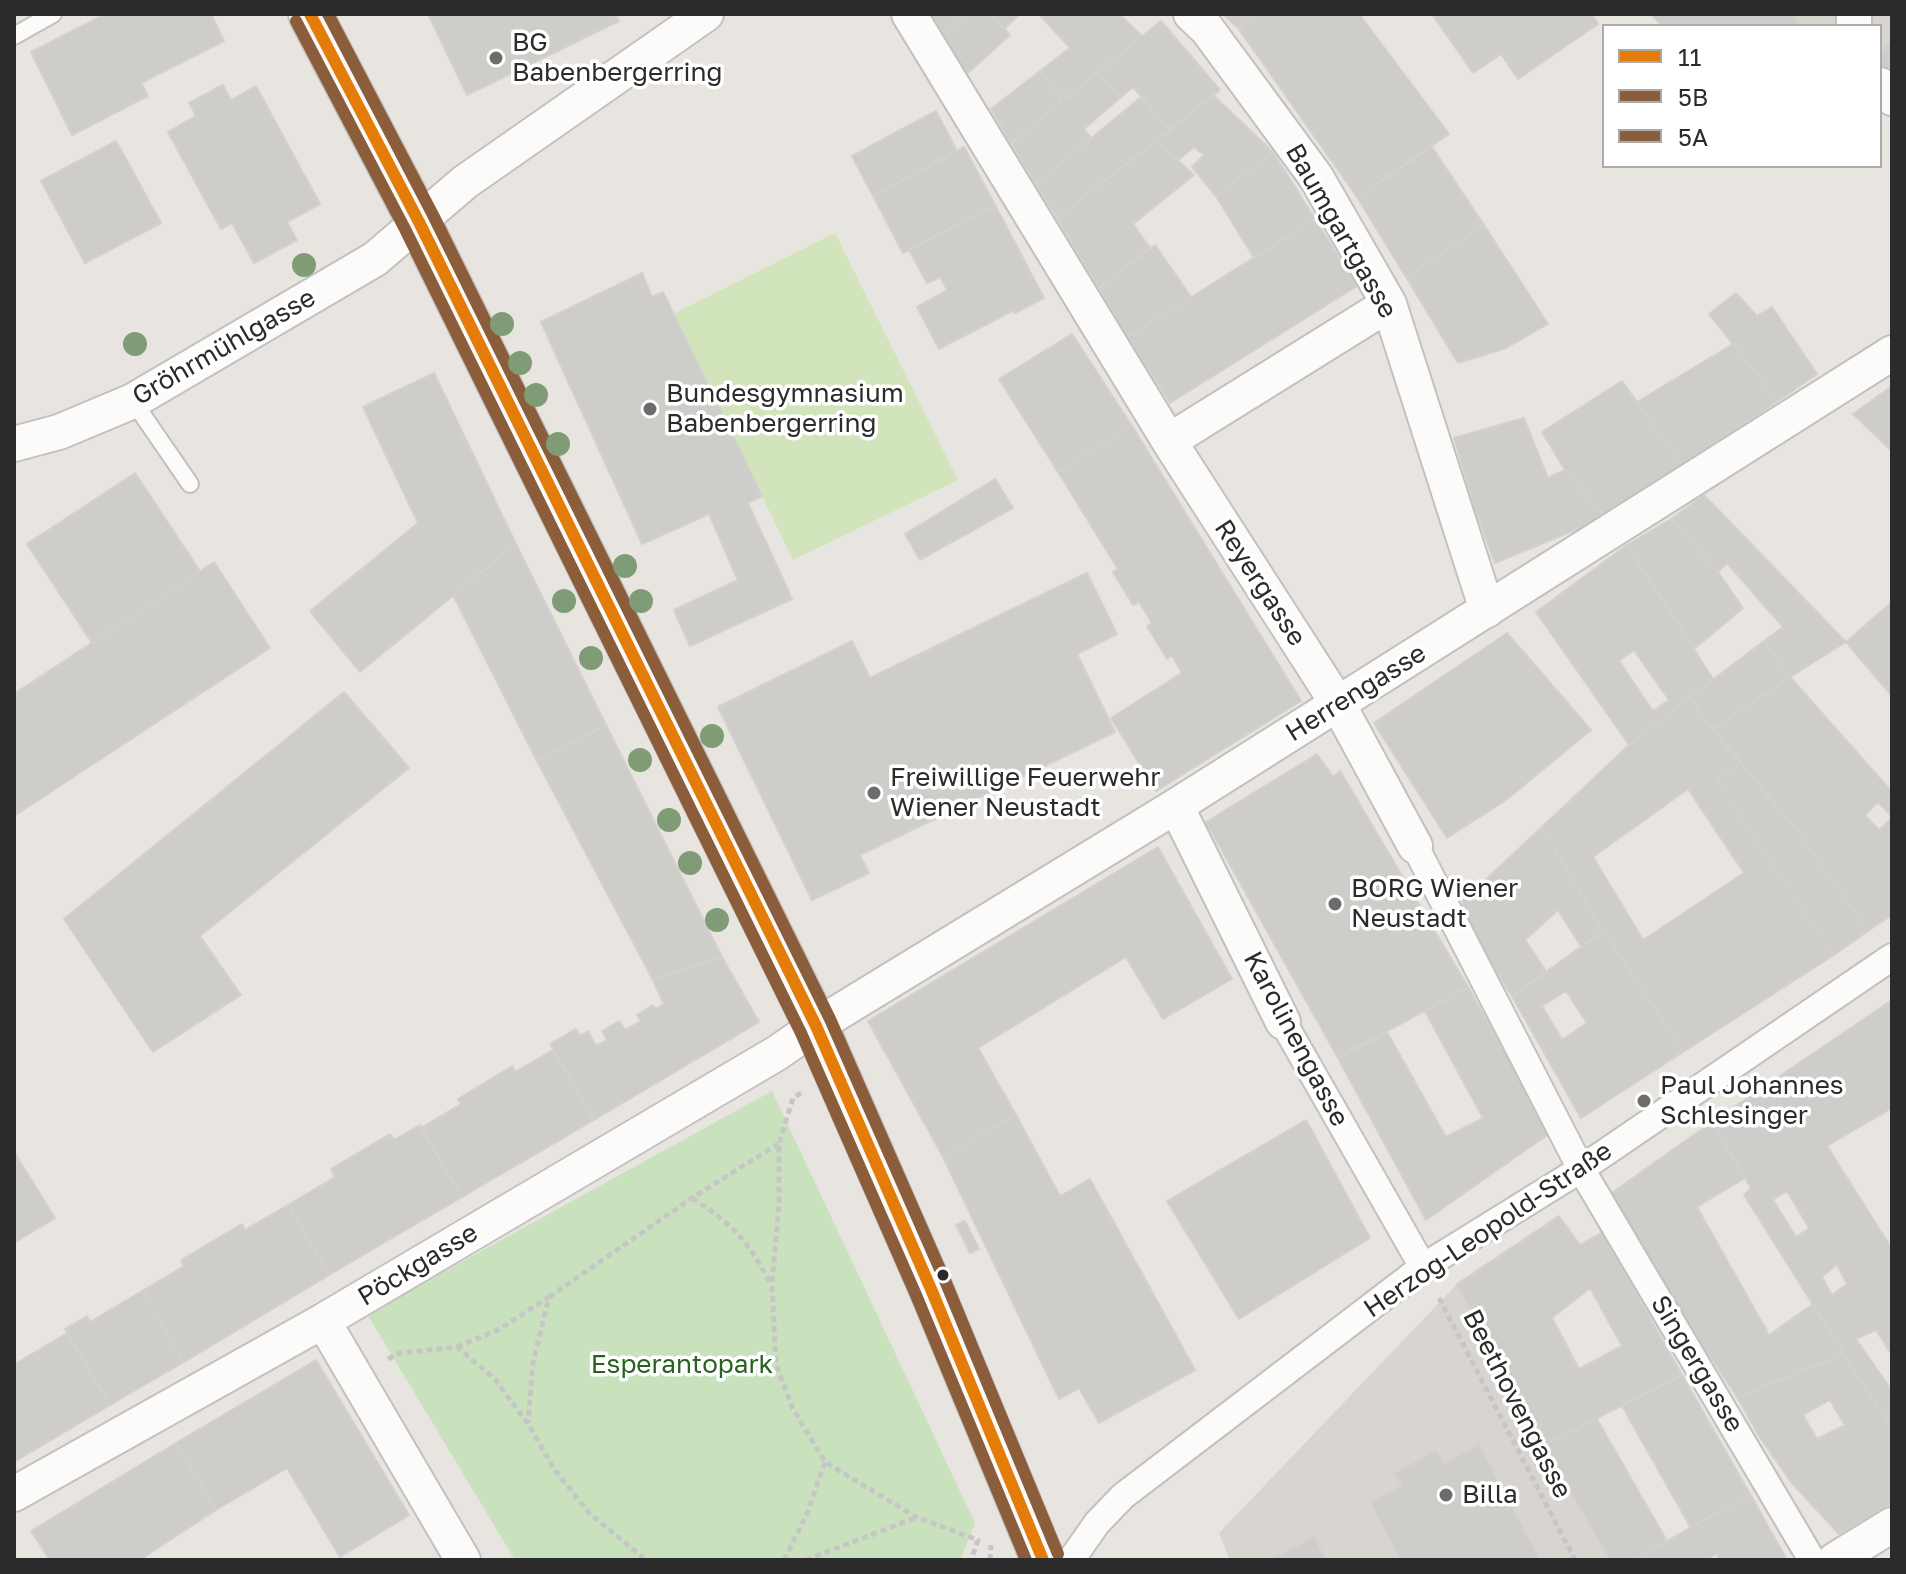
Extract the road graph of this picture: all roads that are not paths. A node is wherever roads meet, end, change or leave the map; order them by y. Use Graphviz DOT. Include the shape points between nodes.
graph roads {
  1 [pos="53,14"];
  2 [pos="310,14"];
  3 [pos="706,14"];
  4 [pos="909,14"];
  5 [pos="1191,14"];
  6 [pos="14,36"];
  7 [pos="419,222"];
  8 [pos="1389,304"];
  9 [pos="1892,353"];
  10 [pos="133,401"];
  11 [pos="1169,441"];
  12 [pos="14,444"];
  13 [pos="190,484"];
  14 [pos="1487,610"];
  15 [pos="1338,704"];
  16 [pos="1176,806"];
  17 [pos="1415,846"];
  18 [pos="1892,957"];
  19 [pos="1283,1022"];
  20 [pos="816,1026"];
  21 [pos="1581,1169"];
  22 [pos="1423,1267"];
  23 [pos="323,1321"];
  24 [pos="14,1494"];
  25 [pos="1892,1525"];
  26 [pos="463,1560"];
  27 [pos="1043,1560"];
  28 [pos="1071,1560"];
  29 [pos="1812,1560"];
  30 [pos="1835,1560"];
  1 -- 6 [label="lane"];
  2 -- 7 [label="street"];
  3 -- 7 [label="street, Gröhrmühlgasse" via="465,182"];
  4 -- 11 [label="street, Reyergasse"];
  5 -- 8 [label="street, Baumgartgasse" via="1316,177"];
  7 -- 10 [label="street, Gröhrmühlgasse" via="375,259"];
  7 -- 20 [label="street"];
  8 -- 11 [label="street"];
  8 -- 14 [label="street, Baumgartgasse"];
  9 -- 14 [label="street, Herrengasse"];
  10 -- 12 [label="street, Gröhrmühlgasse" via="59,432"];
  10 -- 13 [label="lane"];
  11 -- 15 [label="street, Reyergasse"];
  14 -- 15 [label="street, Herrengasse"];
  15 -- 16 [label="street, Herrengasse"];
  15 -- 17 [label="street, Reyergasse"];
  16 -- 19 [label="street, Karolinengasse"];
  16 -- 20 [label="street, Herrengasse"];
  17 -- 21 [label="street, Reyergasse"];
  18 -- 21 [label="street, Herzog-Leopold-Straße"];
  19 -- 22 [label="street, Karolinengasse"];
  20 -- 23 [label="street, Pöckgasse"];
  20 -- 27 [label="street"];
  21 -- 22 [label="street, Herzog-Leopold-Straße"];
  21 -- 29 [label="street, Singergasse"];
  22 -- 28 [label="street, Herzog-Leopold-Straße" via="1123,1496"];
  23 -- 24 [label="street, Pöckgasse"];
  23 -- 26 [label="street"];
  25 -- 30 [label="street"];
}
